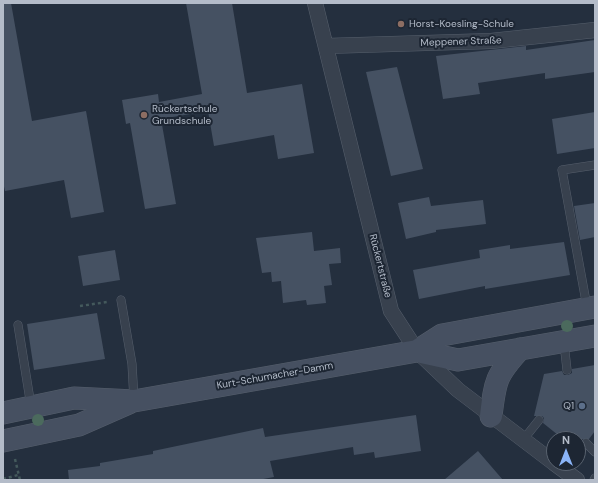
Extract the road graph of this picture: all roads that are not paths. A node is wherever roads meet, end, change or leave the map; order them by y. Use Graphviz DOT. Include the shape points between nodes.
graph roads {
  1 [pos="315,3"];
  2 [pos="595,30"];
  3 [pos="326,46"];
  4 [pos="595,165"];
  5 [pos="122,300"];
  6 [pos="591,308"];
  7 [pos="18,326"];
  8 [pos="595,336"];
  9 [pos="563,341"];
  10 [pos="520,349"];
  11 [pos="417,351"];
  12 [pos="567,370"];
  13 [pos="134,401"];
  14 [pos="32,406"];
  15 [pos="3,413"];
  16 [pos="491,416"];
  17 [pos="539,420"];
  18 [pos="523,440"];
  19 [pos="3,441"];
  20 [pos="586,443"];
  21 [pos="595,452"];
  22 [pos="546,457"];
  23 [pos="565,471"];
  24 [pos="577,480"];
  1 -- 3 [label="street, Rückertstraße"];
  2 -- 3 [label="street, Meppener Straße" via="491,41"];
  3 -- 11 [label="street, Rückertstraße" via="391,311"];
  4 -- 6 [label="lane" via="562,170"];
  5 -- 13 [label="lane" via="132,364"];
  6 -- 11 [label="main road, Kurt-Schumacher-Damm" via="442,335"];
  7 -- 14 [label="lane"];
  8 -- 9 [label="main road, Kurt-Schumacher-Damm"];
  9 -- 10 [label="main road, Kurt-Schumacher-Damm"];
  9 -- 12 [label="lane"];
  10 -- 11 [label="main road, Kurt-Schumacher-Damm" via="458,360"];
  10 -- 16 [label="main road" via="504,366 495,384"];
  11 -- 13 [label="main road, Kurt-Schumacher-Damm"];
  11 -- 16 [label="street, Rückertstraße" via="458,390"];
  13 -- 14 [label="main road, Kurt-Schumacher-Damm" via="74,398"];
  13 -- 19 [label="main road, Kurt-Schumacher-Damm" via="79,425"];
  14 -- 15 [label="main road, Kurt-Schumacher-Damm"];
  16 -- 18 [label="street, Rückertstraße"];
  17 -- 18 [label="lane"];
  18 -- 22 [label="street, Rückertstraße"];
  20 -- 21 [label="lane"];
  23 -- 24 [label="street, Rückertstraße"];
}
